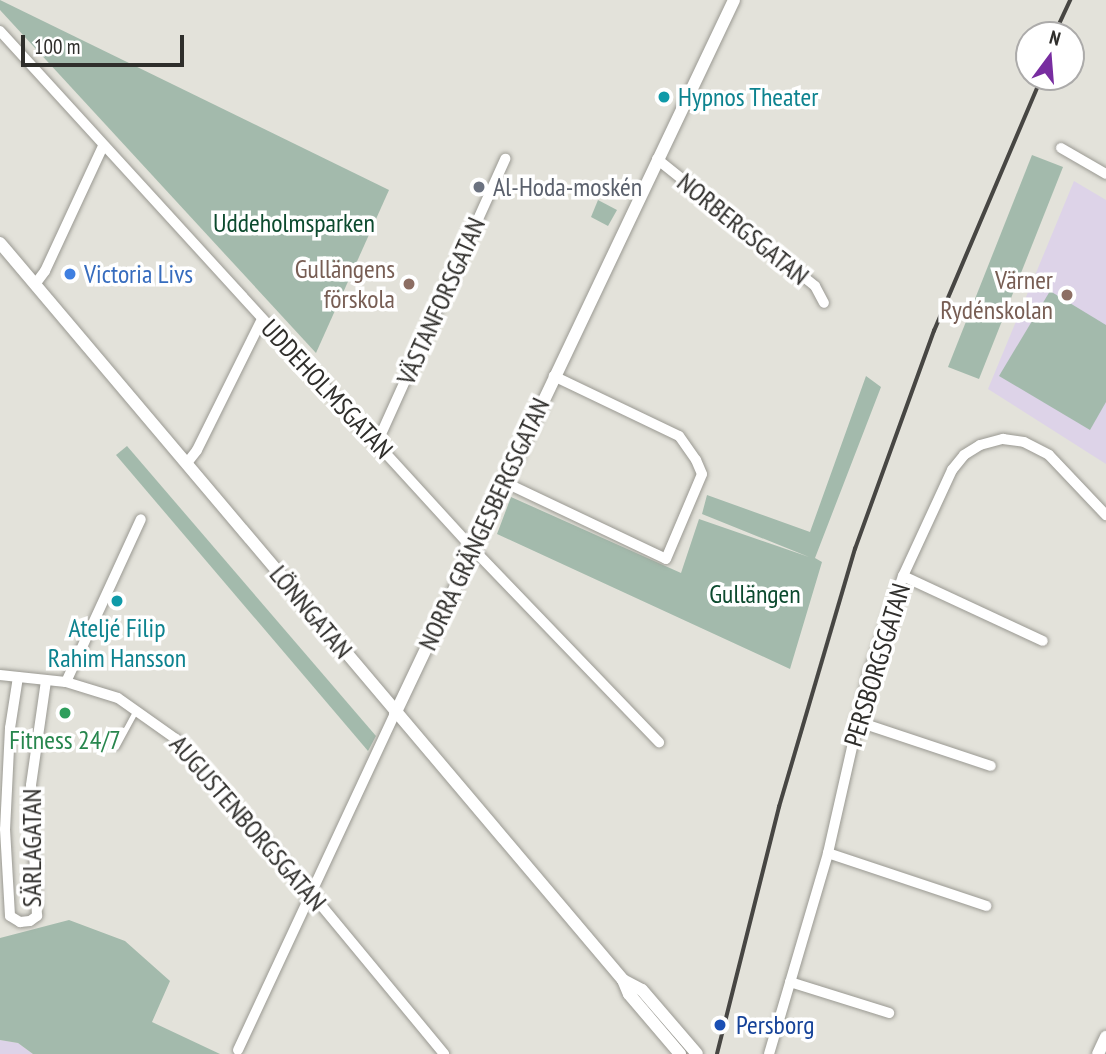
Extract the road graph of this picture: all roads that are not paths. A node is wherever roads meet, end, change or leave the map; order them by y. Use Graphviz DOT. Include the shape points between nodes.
graph roads {
  1 [pos="734,0"];
  2 [pos="0,31"];
  3 [pos="103,146"];
  4 [pos="1061,148"];
  5 [pos="505,159"];
  6 [pos="657,159"];
  7 [pos="1106,174"];
  8 [pos="0,243"];
  9 [pos="36,283"];
  10 [pos="824,303"];
  11 [pos="262,320"];
  12 [pos="554,376"];
  13 [pos="377,443"];
  14 [pos="187,463"];
  15 [pos="504,482"];
  16 [pos="1106,515"];
  17 [pos="141,519"];
  18 [pos="474,550"];
  19 [pos="903,576"];
  20 [pos="1043,641"];
  21 [pos="0,675"];
  22 [pos="18,677"];
  23 [pos="46,681"];
  24 [pos="66,682"];
  25 [pos="137,709"];
  26 [pos="395,714"];
  27 [pos="856,721"];
  28 [pos="659,742"];
  29 [pos="116,747"];
  30 [pos="991,766"];
  31 [pos="828,853"];
  32 [pos="311,893"];
  33 [pos="986,906"];
  34 [pos="623,980"];
  35 [pos="790,982"];
  36 [pos="889,1013"];
  37 [pos="1106,1037"];
  38 [pos="238,1050"];
  39 [pos="444,1054"];
  40 [pos="680,1054"];
  41 [pos="697,1054"];
  42 [pos="769,1054"];
  43 [pos="1098,1054"];
  1 -- 6 [label="street, NORRA GRÄNGESBERGSGATAN"];
  2 -- 3 [label="street, UDDEHOLMSGATAN"];
  3 -- 9 [label="street"];
  3 -- 11 [label="street, UDDEHOLMSGATAN"];
  4 -- 7 [label="street"];
  5 -- 13 [label="street, VÄSTANFORSGATAN"];
  6 -- 10 [label="street, NORBERGSGATAN" via="815,286"];
  6 -- 12 [label="street, NORRA GRÄNGESBERGSGATAN"];
  8 -- 9 [label="street, LÖNNGATAN"];
  9 -- 14 [label="street, LÖNNGATAN"];
  11 -- 13 [label="street, UDDEHOLMSGATAN"];
  11 -- 14 [label="street"];
  12 -- 15 [label="street, NORRA GRÄNGESBERGSGATAN"];
  12 -- 15 [label="street" via="679,436 696,460 702,474 666,559"];
  13 -- 18 [label="street, UDDEHOLMSGATAN"];
  14 -- 26 [label="street, LÖNNGATAN"];
  15 -- 18 [label="street, NORRA GRÄNGESBERGSGATAN"];
  16 -- 19 [label="street, PERSBORGSGATAN" via="1043,451 1024,442 991,441 973,448 951,470"];
  17 -- 24 [label="street"];
  18 -- 26 [label="street, NORRA GRÄNGESBERGSGATAN"];
  18 -- 28 [label="street, UDDEHOLMSGATAN"];
  19 -- 20 [label="street"];
  19 -- 27 [label="street, PERSBORGSGATAN"];
  21 -- 22 [label="street, AUGUSTENBORGSGATAN"];
  22 -- 23 [label="street, AUGUSTENBORGSGATAN"];
  22 -- 23 [label="street, SÄRLAGATAN" via="10,728 5,829 10,916 20,922 37,916 31,785"];
  23 -- 24 [label="street, AUGUSTENBORGSGATAN"];
  24 -- 25 [label="street, AUGUSTENBORGSGATAN" via="118,698"];
  25 -- 29 [label="lane"];
  25 -- 32 [label="street, AUGUSTENBORGSGATAN" via="176,739"];
  26 -- 32 [label="street, NORRA GRÄNGESBERGSGATAN"];
  26 -- 34 [label="street, LÖNNGATAN"];
  27 -- 30 [label="street"];
  27 -- 31 [label="street, PERSBORGSGATAN"];
  31 -- 33 [label="street"];
  31 -- 35 [label="street, PERSBORGSGATAN"];
  32 -- 38 [label="street, NORRA GRÄNGESBERGSGATAN"];
  32 -- 39 [label="street, AUGUSTENBORGSGATAN"];
  34 -- 40 [label="street, LÖNNGATAN" via="629,994"];
  34 -- 41 [label="street, LÖNNGATAN" via="642,990"];
  35 -- 36 [label="street"];
  35 -- 42 [label="street, PERSBORGSGATAN"];
  37 -- 43 [label="street"];
}
